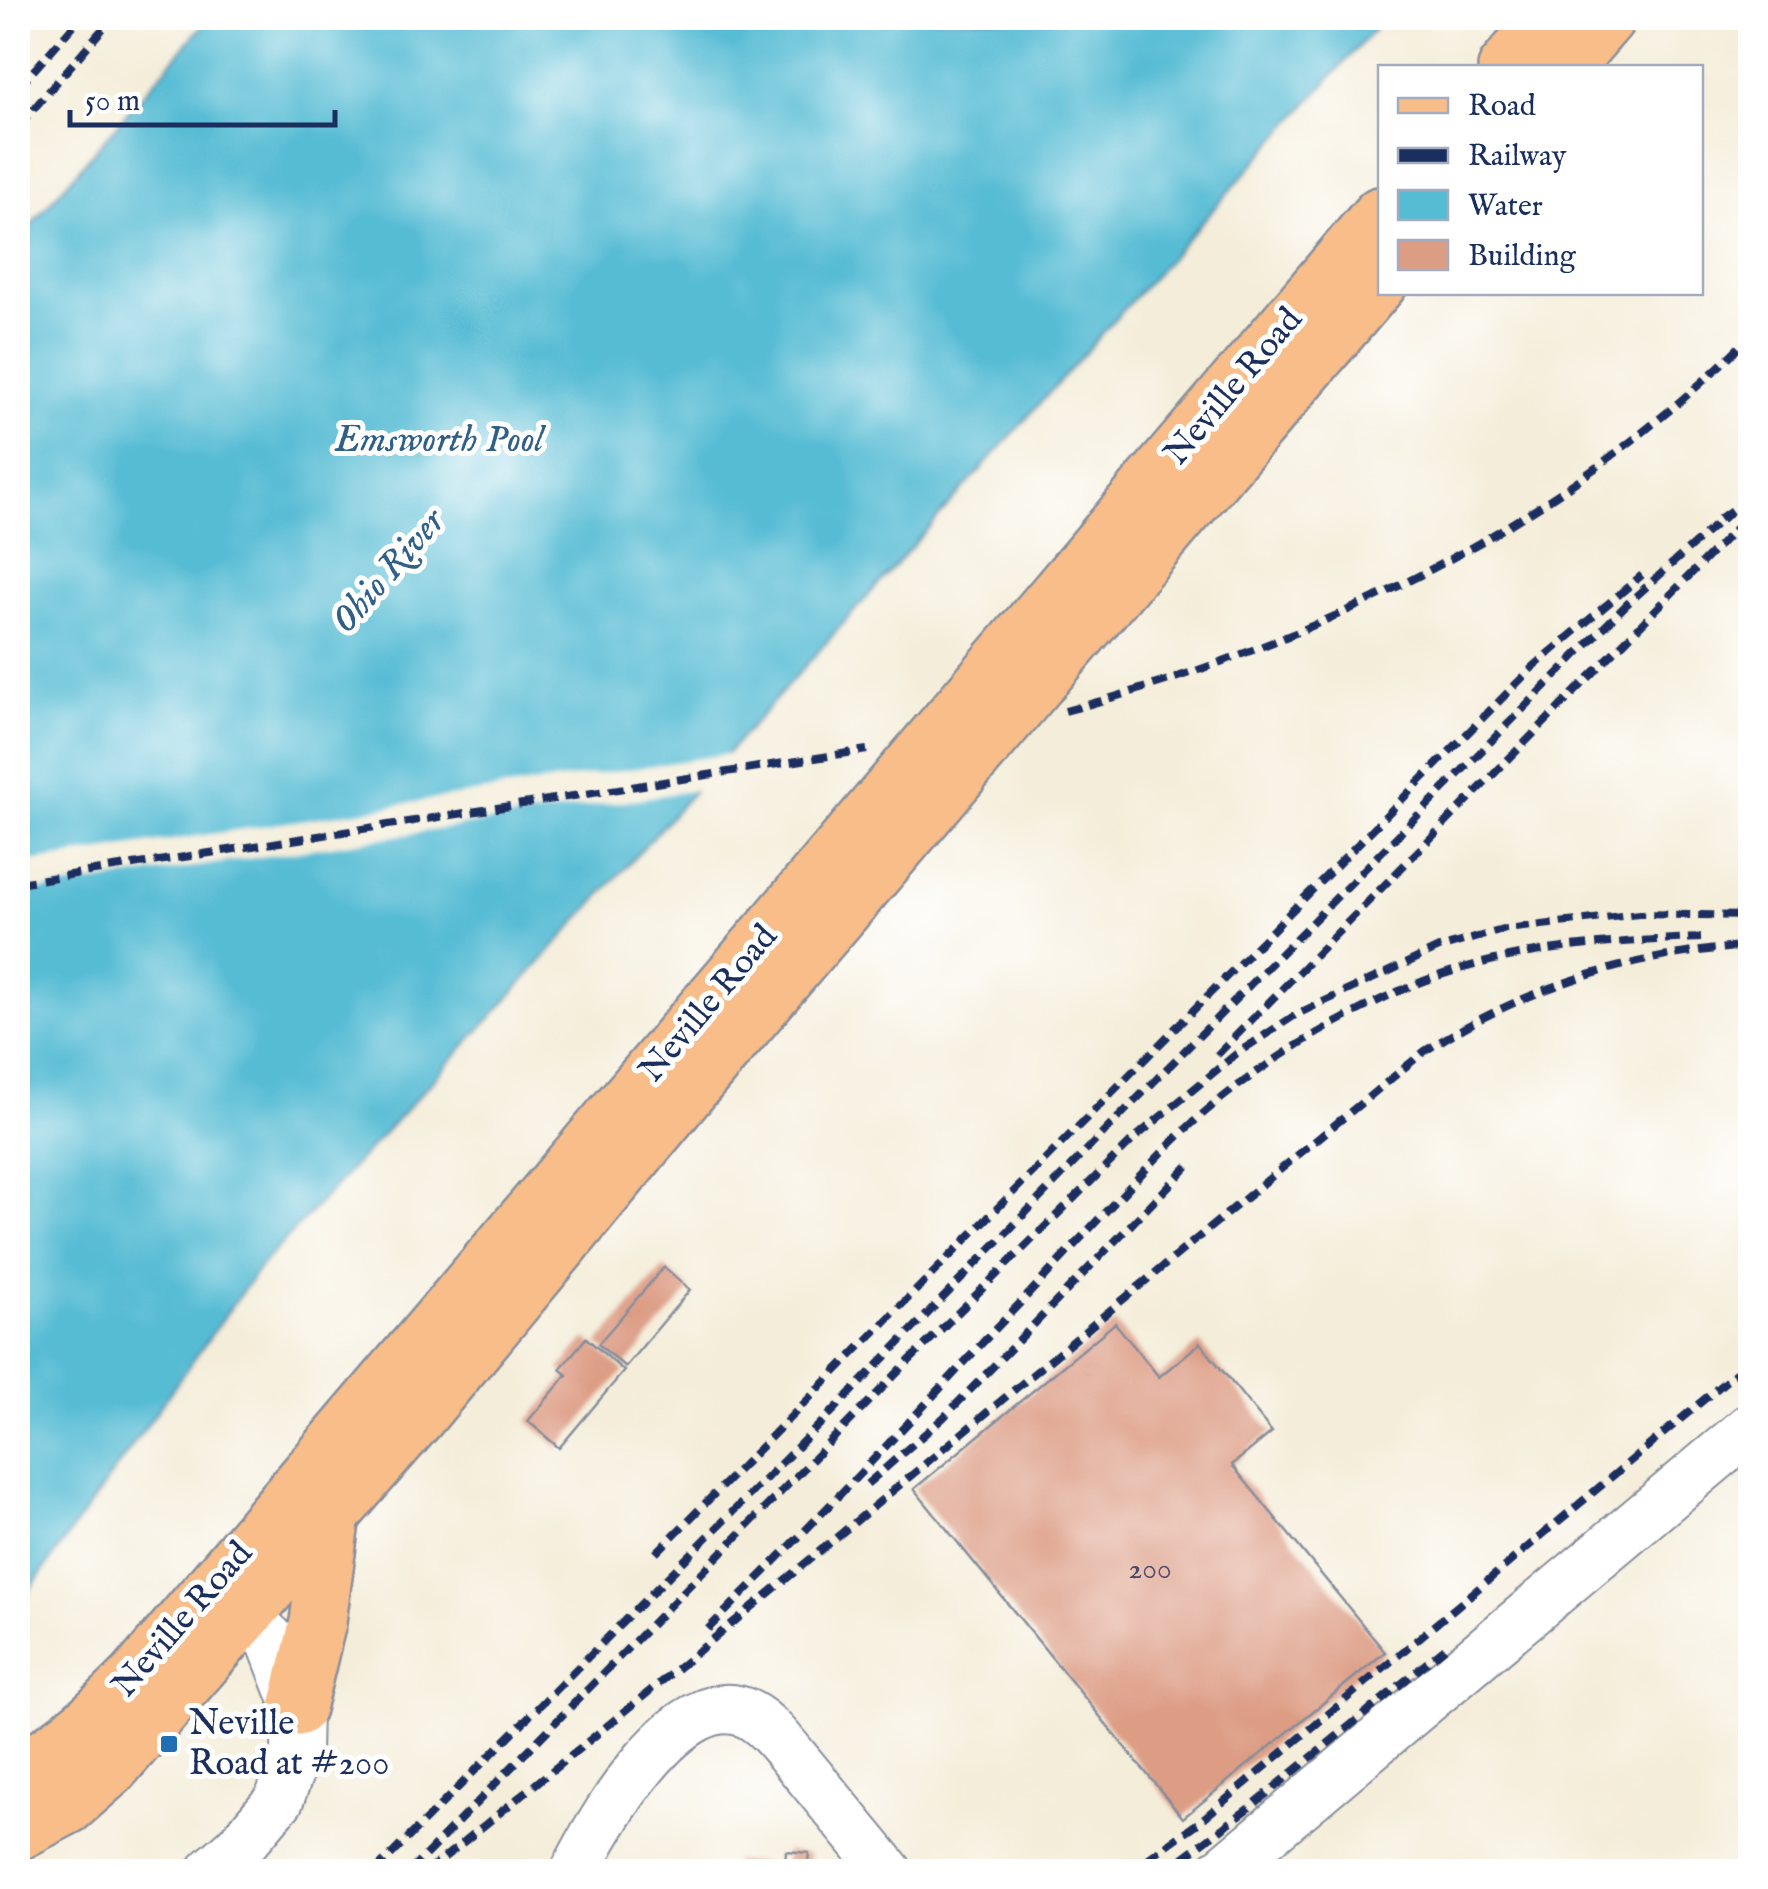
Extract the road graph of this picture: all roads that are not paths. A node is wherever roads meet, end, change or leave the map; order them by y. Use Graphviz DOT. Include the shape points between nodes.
graph roads {
  1 [pos="1548,18"];
  2 [pos="1607,18"];
  3 [pos="1509,65"];
  4 [pos="1567,65"];
  5 [pos="1378,217"];
  6 [pos="1378,284"];
  7 [pos="1750,1428"];
  8 [pos="332,1514"];
  9 [pos="214,1617"];
  10 [pos="290,1692"];
  11 [pos="18,1771"];
  12 [pos="18,1832"];
  13 [pos="210,1872"];
  14 [pos="575,1872"];
  15 [pos="888,1872"];
  16 [pos="1221,1872"];
  1 -- 3 [label="main road"];
  2 -- 4 [label="main road"];
  5 -- 9 [label="main road, Neville Road"];
  6 -- 8 [label="main road, Neville Road"];
  7 -- 16 [label="lane"];
  8 -- 9 [label="main road, Neville Road"];
  8 -- 10 [label="main road" via="318,1622"];
  9 -- 10 [label="lane" via="270,1640"];
  9 -- 11 [label="main road, Neville Road" via="93,1720"];
  9 -- 12 [label="main road, Neville Road" via="109,1770 68,1806"];
  10 -- 13 [label="lane" via="296,1753 279,1800"];
  14 -- 15 [label="lane" via="628,1783 688,1719 721,1708 749,1714 776,1738"];
}
